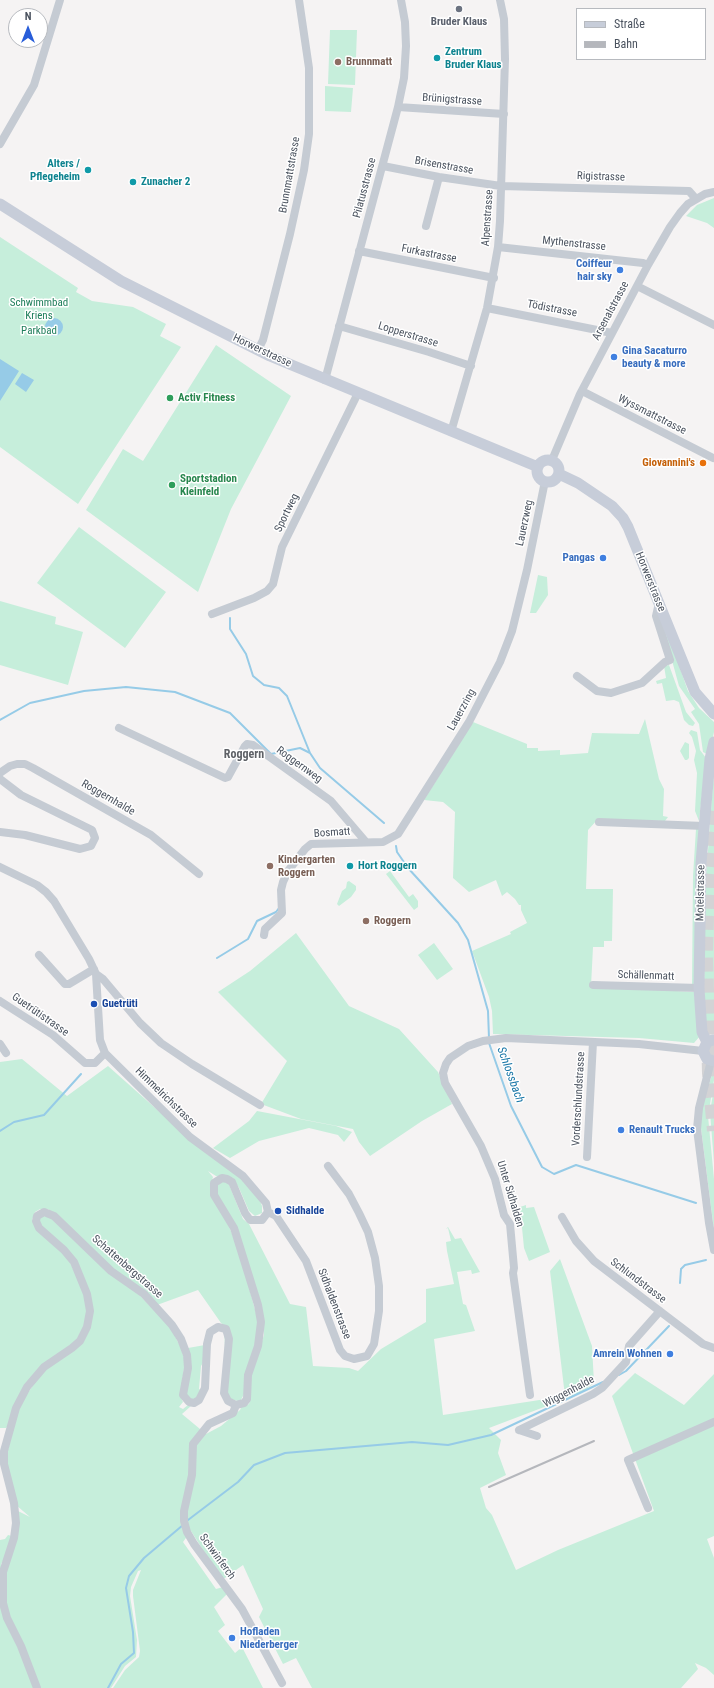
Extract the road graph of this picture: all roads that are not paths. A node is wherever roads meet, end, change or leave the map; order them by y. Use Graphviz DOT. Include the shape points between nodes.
graph roads {
  1 [pos="60,0"];
  2 [pos="300,0"];
  3 [pos="401,0"];
  4 [pos="500,0"];
  5 [pos="398,107"];
  6 [pos="504,114"];
  7 [pos="0,144"];
  8 [pos="383,166"];
  9 [pos="439,177"];
  10 [pos="501,186"];
  11 [pos="714,192"];
  12 [pos="696,199"];
  13 [pos="0,204"];
  14 [pos="426,226"];
  15 [pos="498,247"];
  16 [pos="359,252"];
  17 [pos="648,266"];
  18 [pos="494,278"];
  19 [pos="637,286"];
  20 [pos="487,308"];
  21 [pos="714,325"];
  22 [pos="339,326"];
  23 [pos="612,333"];
  24 [pos="258,350"];
  25 [pos="471,366"];
  26 [pos="326,380"];
  27 [pos="582,391"];
  28 [pos="358,393"];
  29 [pos="451,432"];
  30 [pos="713,458"];
  31 [pos="552,460"];
  32 [pos="538,467"];
  33 [pos="559,474"];
  34 [pos="545,481"];
  35 [pos="527,570"];
  36 [pos="659,603"];
  37 [pos="212,614"];
  38 [pos="577,676"];
  39 [pos="714,714"];
  40 [pos="120,728"];
  41 [pos="714,742"];
  42 [pos="0,773"];
  43 [pos="0,779"];
  44 [pos="598,822"];
  45 [pos="704,826"];
  46 [pos="0,832"];
  47 [pos="366,842"];
  48 [pos="0,867"];
  49 [pos="199,874"];
  50 [pos="264,935"];
  51 [pos="39,955"];
  52 [pos="95,972"];
  53 [pos="593,984"];
  54 [pos="699,988"];
  55 [pos="0,1001"];
  56 [pos="489,1040"];
  57 [pos="593,1042"];
  58 [pos="0,1044"];
  59 [pos="708,1044"];
  60 [pos="6,1053"];
  61 [pos="105,1053"];
  62 [pos="712,1061"];
  63 [pos="260,1105"];
  64 [pos="587,1157"];
  65 [pos="328,1166"];
  66 [pos="268,1212"];
  67 [pos="562,1217"];
  68 [pos="714,1250"];
  69 [pos="660,1311"];
  70 [pos="714,1348"];
  71 [pos="530,1395"];
  72 [pos="236,1405"];
  73 [pos="714,1422"];
  74 [pos="537,1436"];
  75 [pos="648,1508"];
  76 [pos="282,1683"];
  77 [pos="37,1688"];
  1 -- 7 [label="street" via="34,85"];
  2 -- 24 [label="street, Brunnmattstrasse" via="309,68 308,140 290,234 263,340"];
  3 -- 5 [label="street, Pilatusstrasse" via="406,46 404,78"];
  4 -- 6 [label="street, Alpenstrasse" via="505,36"];
  5 -- 6 [label="street, Brünigstrasse"];
  5 -- 8 [label="street, Pilatusstrasse"];
  6 -- 10 [label="street, Alpenstrasse"];
  8 -- 9 [label="street, Brisenstrasse"];
  8 -- 16 [label="street, Pilatusstrasse"];
  9 -- 10 [label="street, Brisenstrasse"];
  9 -- 14 [label="street"];
  10 -- 12 [label="street, Rigistrasse" via="689,191"];
  10 -- 15 [label="street, Alpenstrasse"];
  11 -- 12 [label="street, Arsenalstrasse"];
  12 -- 17 [label="street, Arsenalstrasse" via="680,213"];
  13 -- 24 [label="street, Horwerstrasse" via="121,282"];
  15 -- 17 [label="street, Mythenstrasse" via="643,263"];
  15 -- 18 [label="street, Alpenstrasse"];
  16 -- 18 [label="street, Furkastrasse"];
  16 -- 22 [label="street, Pilatusstrasse"];
  17 -- 19 [label="street, Arsenalstrasse"];
  18 -- 20 [label="street, Alpenstrasse"];
  19 -- 21 [label="street"];
  19 -- 23 [label="street, Arsenalstrasse"];
  20 -- 23 [label="street, Tödistrasse"];
  20 -- 25 [label="street, Alpenstrasse"];
  22 -- 25 [label="street, Lopperstrasse"];
  22 -- 26 [label="street, Pilatusstrasse"];
  23 -- 27 [label="street, Arsenalstrasse"];
  24 -- 26 [label="street, Horwerstrasse"];
  25 -- 29 [label="street, Alpenstrasse"];
  26 -- 28 [label="street, Horwerstrasse"];
  27 -- 30 [label="street, Wyssmattstrasse"];
  27 -- 31 [label="street, Arsenalstrasse"];
  28 -- 29 [label="street, Horwerstrasse"];
  28 -- 37 [label="street, Sportweg" via="282,547 273,584 267,591 254,598"];
  29 -- 32 [label="street, Horwerstrasse"];
  31 -- 32 [label="street" via="545,460"];
  31 -- 33 [label="street" via="558,466"];
  32 -- 34 [label="street" via="538,475"];
  33 -- 34 [label="street" via="552,481"];
  33 -- 36 [label="street, Horwerstrasse" via="578,482 612,506 623,518"];
  34 -- 35 [label="street, Lauerzweg"];
  35 -- 47 [label="street, Lauerzring" via="503,654 469,722 398,834 383,842"];
  36 -- 38 [label="street" via="656,616 670,660 642,683 611,693 597,691"];
  36 -- 39 [label="street, Horwerstrasse" via="695,692"];
  40 -- 47 [label="street, Roggernweg" via="225,778 245,746 253,745 331,801"];
  41 -- 45 [label="street, Motelstrasse"];
  42 -- 49 [label="street, Roggernhalde" via="17,764 33,768 151,835"];
  43 -- 46 [label="street" via="21,796 92,830 95,838 91,846 80,849 25,835"];
  44 -- 45 [label="street"];
  45 -- 54 [label="street, Motelstrasse"];
  47 -- 50 [label="street, Bosmatt" via="311,844 305,849 283,882 282,913 265,929"];
  48 -- 52 [label="street, Himmelrichstrasse" via="40,886 46,892 54,901"];
  51 -- 52 [label="street" via="65,984"];
  52 -- 61 [label="street, Himmelrichstrasse" via="100,1040"];
  52 -- 63 [label="street, Himmelrichstrasse" via="160,1043"];
  53 -- 54 [label="street, Schällenmatt"];
  54 -- 59 [label="street, Motelstrasse" via="702,1032"];
  55 -- 61 [label="street, Guetrütistrasse" via="53,1035 85,1063 93,1063"];
  56 -- 57 [label="street, Vorderschlundstrasse" via="522,1038"];
  56 -- 71 [label="street, Unter Sidhalden" via="464,1048 450,1058 444,1068 444,1078 489,1162 504,1215 510,1224 513,1273"];
  57 -- 59 [label="street, Vorderschlundstrasse"];
  57 -- 64 [label="street, Vorderschlundstrasse"];
  58 -- 60 [label="street"];
  59 -- 62 [label="street" via="707,1059"];
  61 -- 66 [label="street, Himmelrichstrasse" via="190,1137 243,1176 266,1203"];
  62 -- 68 [label="street" via="699,1108 697,1129"];
  65 -- 66 [label="street, Sidhaldenstrasse" via="360,1214 375,1258 379,1310 374,1344 367,1356 354,1359 345,1356 340,1350 306,1261 276,1216"];
  66 -- 72 [label="street" via="260,1220 250,1220 243,1210 232,1182 222,1178 214,1183 214,1195 234,1228 260,1315 260,1336 249,1371 248,1396 244,1403"];
  67 -- 69 [label="street, Schlundstrasse" via="576,1242 594,1261"];
  69 -- 70 [label="street, Schlundstrasse" via="703,1344"];
  69 -- 74 [label="street, Wiggenhalde" via="629,1346 626,1362 593,1394 519,1430"];
  72 -- 76 [label="street, Schwinferch" via="233,1413 209,1424 193,1444 192,1475 184,1521 194,1544 242,1609"];
  72 -- 77 [label="street, Schattenbergstrasse" via="228,1401 224,1393 229,1339 226,1329 218,1327 210,1332 205,1388 199,1400 189,1402 183,1396 188,1368 187,1355 172,1325 144,1294 111,1272 54,1216 44,1212 38,1215 36,1221 39,1228 74,1262 87,1294 90,1311 87,1327 80,1341 44,1367 27,1387 16,1408 4,1451 4,1464 14,1502 16,1523 3,1572 3,1603"];
  73 -- 75 [label="street" via="628,1460"];
}
